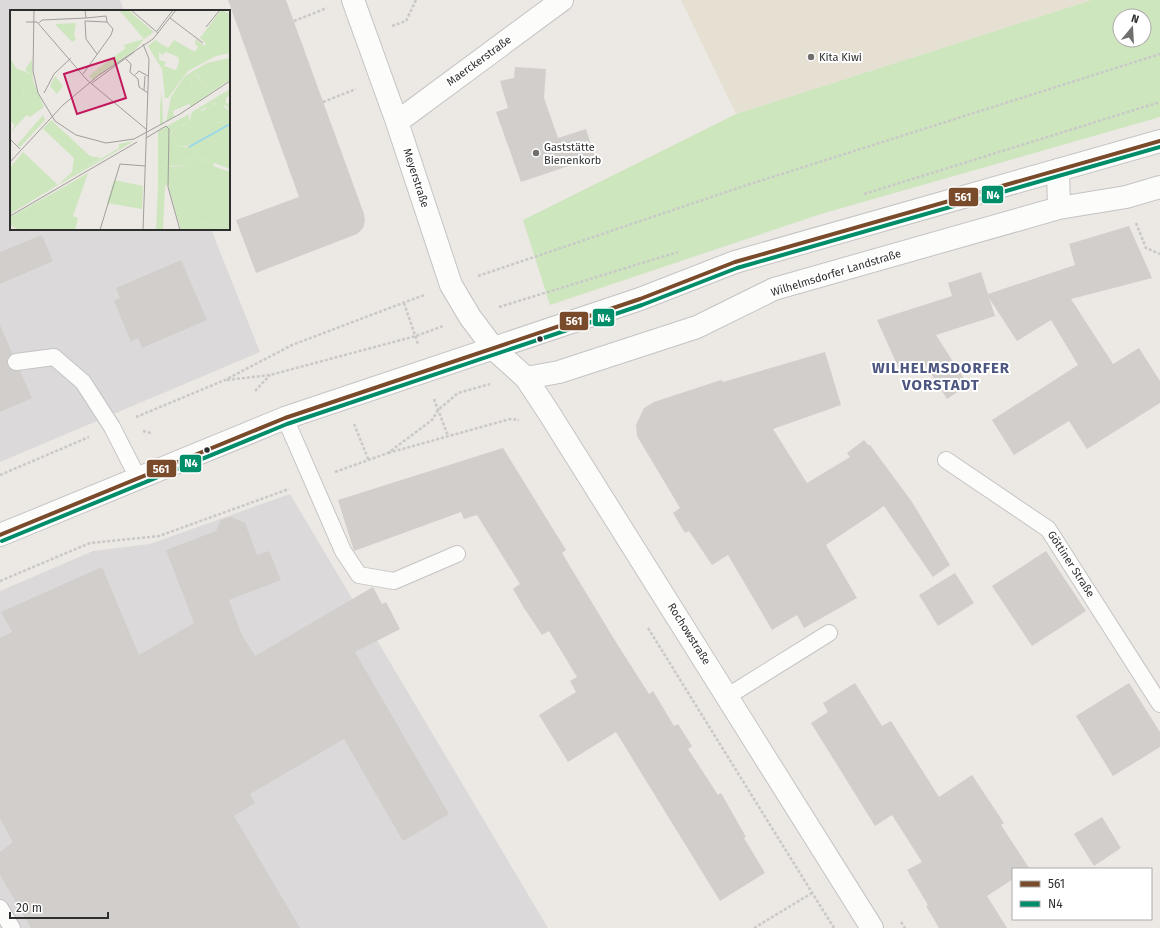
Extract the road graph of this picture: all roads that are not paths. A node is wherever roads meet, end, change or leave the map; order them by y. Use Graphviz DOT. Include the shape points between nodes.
graph roads {
  1 [pos="562,0"];
  2 [pos="343,3"];
  3 [pos="397,122"];
  4 [pos="1160,141"];
  5 [pos="1058,170"];
  6 [pos="1160,187"];
  7 [pos="1059,208"];
  8 [pos="494,348"];
  9 [pos="16,362"];
  10 [pos="526,378"];
  11 [pos="285,418"];
  12 [pos="946,460"];
  13 [pos="138,478"];
  14 [pos="0,534"];
  15 [pos="457,554"];
  16 [pos="829,634"];
  17 [pos="728,696"];
  18 [pos="1160,704"];
  19 [pos="0,908"];
  20 [pos="12,928"];
  21 [pos="872,928"];
  1 -- 3 [label="street, Maerckerstraße"];
  2 -- 3 [label="street, Meyerstraße" via="366,35"];
  3 -- 8 [label="street, Meyerstraße" via="451,285 470,317"];
  4 -- 5 [label="street"];
  5 -- 7 [label="street"];
  5 -- 8 [label="street" via="735,262 640,299"];
  6 -- 7 [label="street, Wilhelmsdorfer Landstraße" via="1126,197"];
  7 -- 10 [label="street, Wilhelmsdorfer Landstraße" via="774,290 696,327 559,372"];
  8 -- 10 [label="street, Rochowstraße"];
  8 -- 11 [label="street"];
  9 -- 13 [label="lane" via="54,357 83,382 112,427"];
  10 -- 17 [label="street, Rochowstraße"];
  11 -- 13 [label="street"];
  11 -- 15 [label="lane" via="343,551 359,575 394,581"];
  12 -- 18 [label="lane, Göttiner Straße" via="1048,529"];
  13 -- 14 [label="street"];
  16 -- 17 [label="lane"];
  17 -- 21 [label="street, Rochowstraße"];
  19 -- 20 [label="lane"];
}
